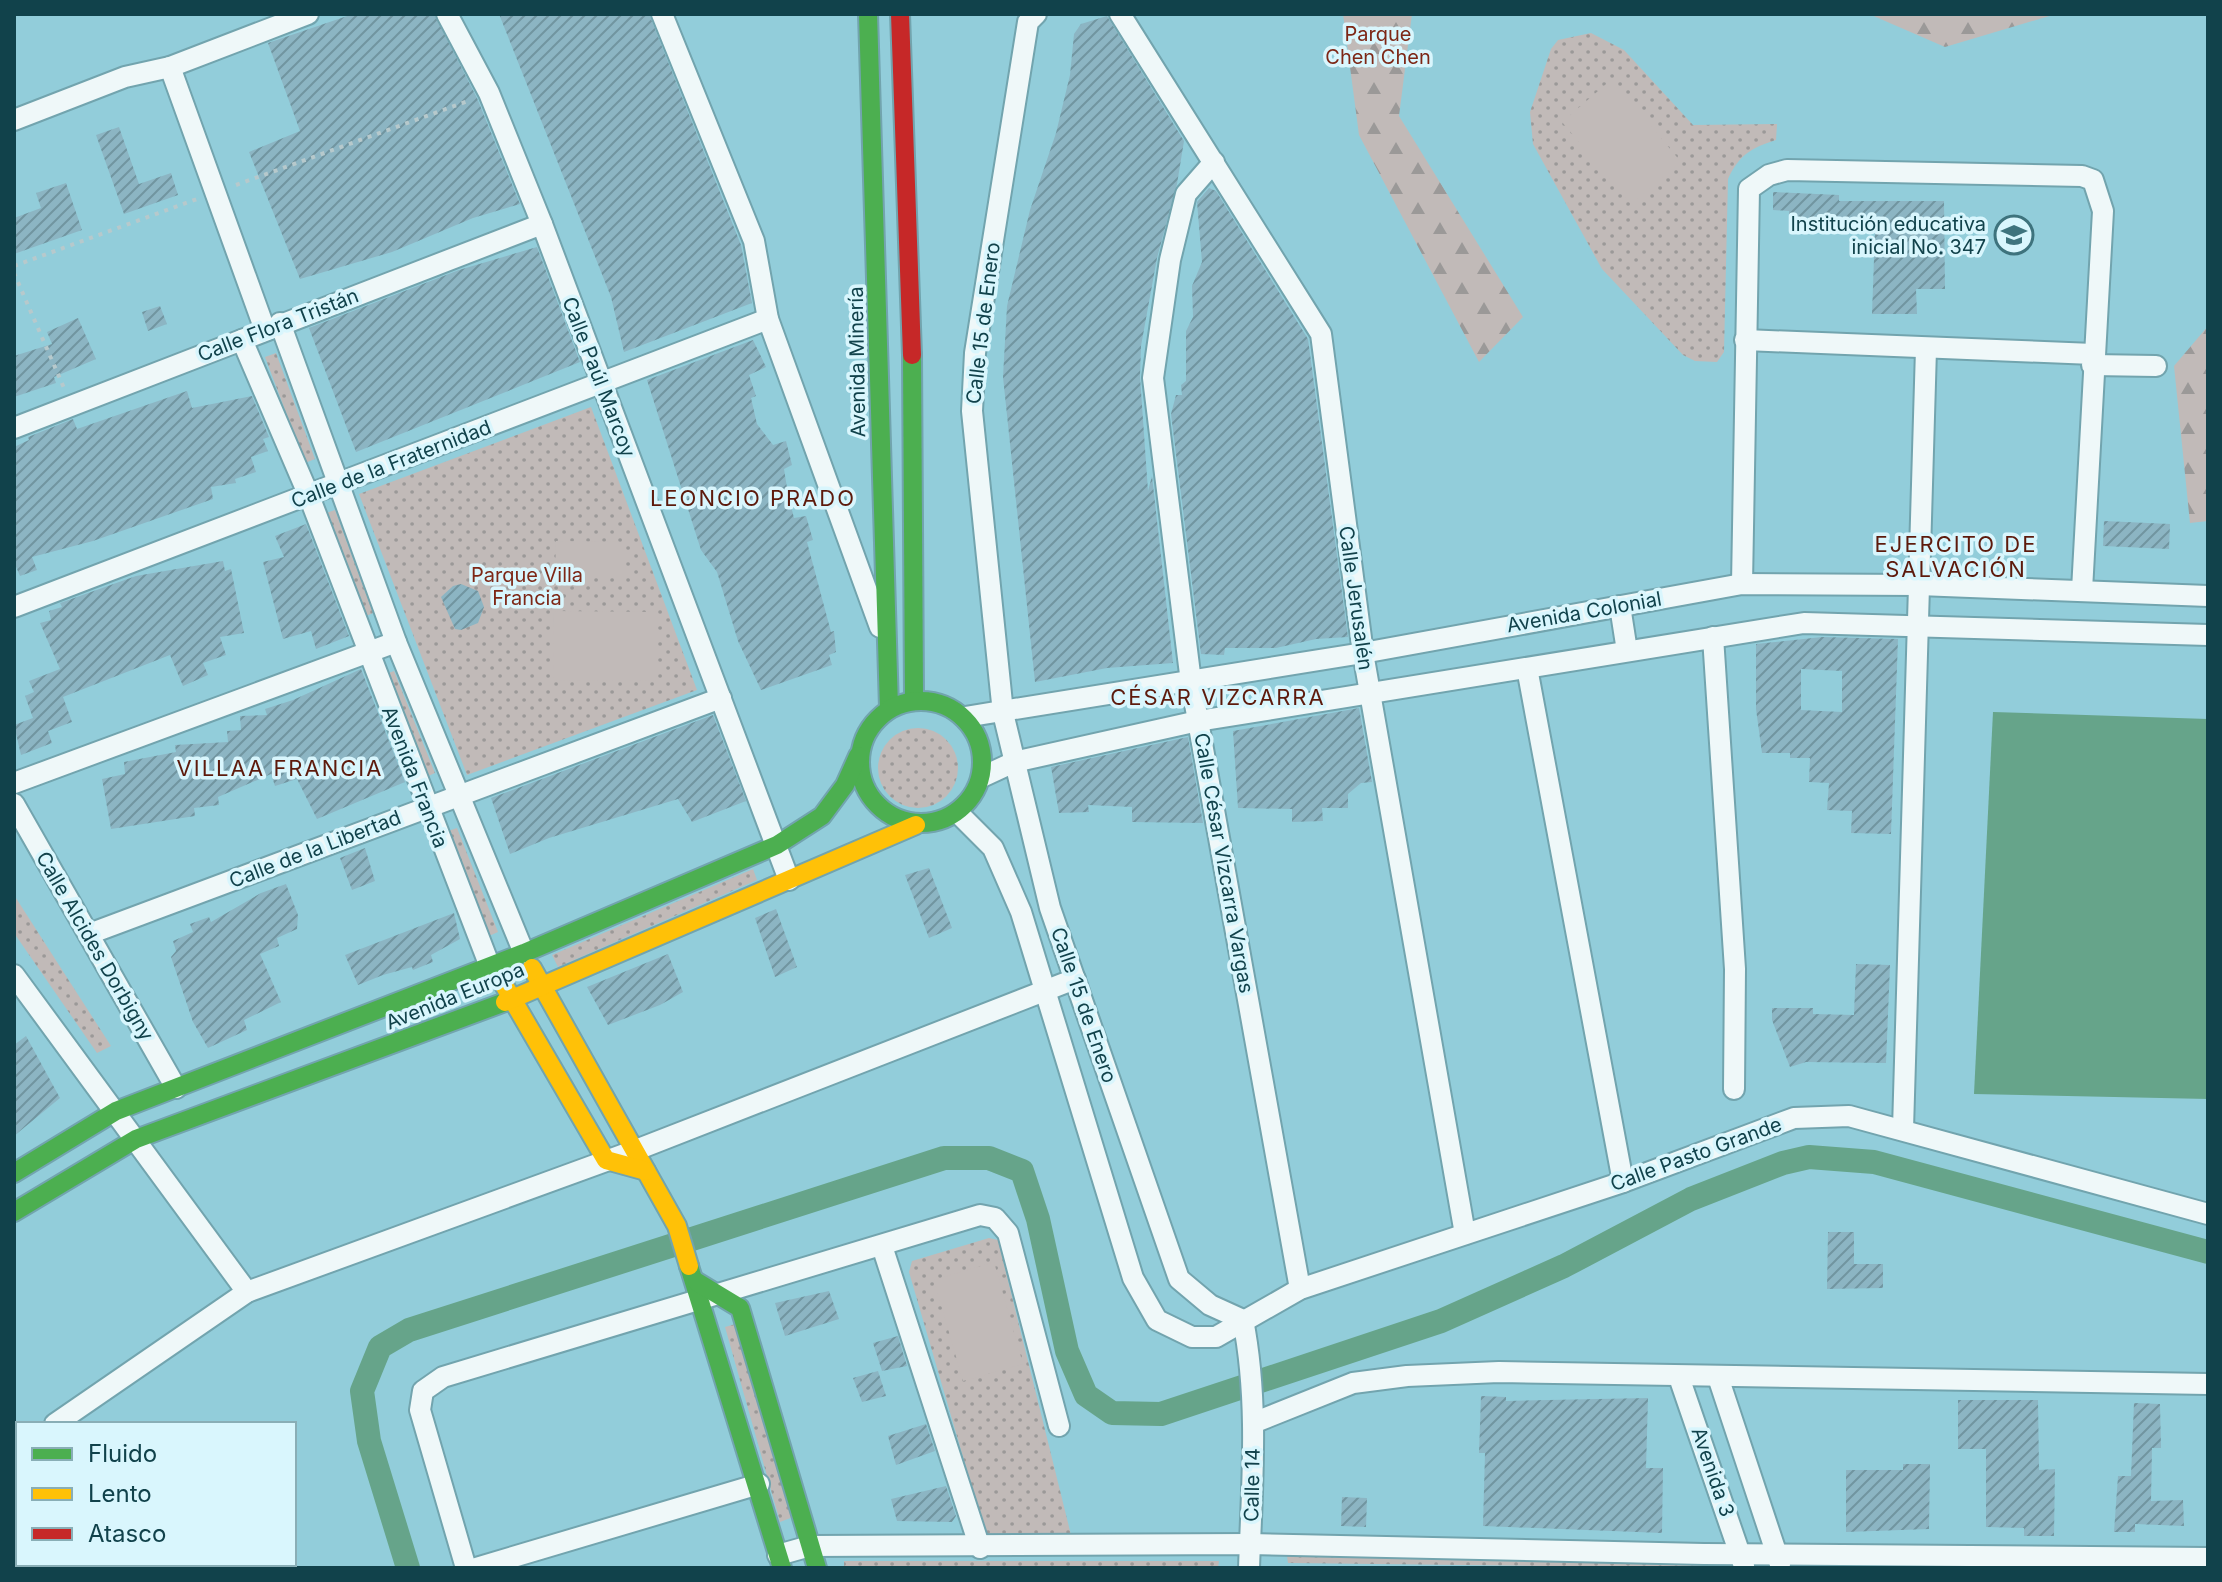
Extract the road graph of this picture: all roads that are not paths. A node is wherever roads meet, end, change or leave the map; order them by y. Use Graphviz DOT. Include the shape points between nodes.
graph roads {
  1 [pos="308,14"];
  2 [pos="447,14"];
  3 [pos="662,14"];
  4 [pos="868,14"];
  5 [pos="900,14"];
  6 [pos="1036,14"];
  7 [pos="1120,14"];
  8 [pos="170,67"];
  9 [pos="14,120"];
  10 [pos="1214,162"];
  11 [pos="542,224"];
  12 [pos="768,319"];
  13 [pos="273,327"];
  14 [pos="242,340"];
  15 [pos="1745,340"];
  16 [pos="1926,349"];
  17 [pos="2093,360"];
  18 [pos="2156,366"];
  19 [pos="601,384"];
  20 [pos="14,428"];
  21 [pos="339,483"];
  22 [pos="309,496"];
  23 [pos="1742,584"];
  24 [pos="1919,585"];
  25 [pos="2082,590"];
  26 [pos="2208,596"];
  27 [pos="1620,606"];
  28 [pos="14,607"];
  29 [pos="1918,625"];
  30 [pos="2208,635"];
  31 [pos="1713,637"];
  32 [pos="396,642"];
  33 [pos="885,642"];
  34 [pos="367,651"];
  35 [pos="1627,651"];
  36 [pos="1363,653"];
  37 [pos="1527,668"];
  38 [pos="1191,682"];
  39 [pos="1370,693"];
  40 [pos="721,698"];
  41 [pos="914,699"];
  42 [pos="889,708"];
  43 [pos="1003,713"];
  44 [pos="965,717"];
  45 [pos="1198,721"];
  46 [pos="858,756"];
  47 [pos="1014,762"];
  48 [pos="982,777"];
  49 [pos="14,783"];
  50 [pos="456,794"];
  51 [pos="14,804"];
  52 [pos="426,807"];
  53 [pos="958,813"];
  54 [pos="916,825"];
  55 [pos="777,845"];
  56 [pos="789,880"];
  57 [pos="89,934"];
  58 [pos="524,953"];
  59 [pos="489,964"];
  60 [pos="14,975"];
  61 [pos="1075,979"];
  62 [pos="541,985"];
  63 [pos="1045,991"];
  64 [pos="514,999"];
  65 [pos="176,1088"];
  66 [pos="1734,1089"];
  67 [pos="116,1111"];
  68 [pos="1903,1129"];
  69 [pos="136,1139"];
  70 [pos="636,1150"];
  71 [pos="606,1160"];
  72 [pos="646,1171"];
  73 [pos="14,1173"];
  74 [pos="1623,1182"];
  75 [pos="14,1212"];
  76 [pos="2208,1214"];
  77 [pos="1465,1234"];
  78 [pos="882,1246"];
  79 [pos="1300,1289"];
  80 [pos="704,1291"];
  81 [pos="247,1292"];
  82 [pos="1243,1320"];
  83 [pos="1679,1377"];
  84 [pos="1718,1377"];
  85 [pos="2208,1384"];
  86 [pos="1254,1413"];
  87 [pos="58,1422"];
  88 [pos="1059,1426"];
  89 [pos="759,1484"];
  90 [pos="1250,1544"];
  91 [pos="810,1546"];
  92 [pos="980,1548"];
  93 [pos="2208,1558"];
  94 [pos="780,1561"];
  95 [pos="1743,1561"];
  96 [pos="1780,1562"];
  97 [pos="466,1568"];
  98 [pos="476,1568"];
  99 [pos="817,1568"];
  100 [pos="1249,1568"];
  1 -- 8 [label="street"];
  2 -- 11 [label="street, Calle Paúl Marcoy" via="489,93"];
  3 -- 12 [label="street" via="754,241"];
  4 -- 33 [label="main road, Avenida Minería"];
  5 -- 41 [label="main road" via="912,300"];
  6 -- 43 [label="street, Calle 15 de Enero" via="1025,37 975,353 972,411"];
  7 -- 10 [label="street, Calle Jerusalén"];
  8 -- 9 [label="street" via="125,77"];
  8 -- 13 [label="street, Avenida Francia" via="215,192"];
  10 -- 36 [label="street, Calle Jerusalén" via="1321,334"];
  10 -- 38 [label="street, Calle César Vizcarra Vargas" via="1186,194 1170,260 1153,378"];
  11 -- 13 [label="street, Calle Flora Tristán"];
  11 -- 19 [label="street, Calle Paúl Marcoy"];
  12 -- 19 [label="street, Calle de la Fraternidad"];
  12 -- 33 [label="street"];
  13 -- 14 [label="street, Calle Flora Tristán"];
  13 -- 21 [label="street, Avenida Francia"];
  14 -- 20 [label="street, Calle Flora Tristán"];
  14 -- 22 [label="street, Avenida Francia"];
  15 -- 16 [label="street"];
  15 -- 17 [label="street" via="1749,189 1769,175 1787,170 2082,176 2093,180 2103,211"];
  15 -- 23 [label="street"];
  16 -- 17 [label="street"];
  16 -- 24 [label="street"];
  17 -- 18 [label="street"];
  17 -- 25 [label="street"];
  19 -- 21 [label="street, Calle de la Fraternidad"];
  19 -- 40 [label="street, Calle Paúl Marcoy"];
  21 -- 22 [label="street, Calle de la Fraternidad"];
  21 -- 32 [label="street, Avenida Francia"];
  22 -- 28 [label="street, Calle de la Fraternidad"];
  22 -- 34 [label="street, Avenida Francia"];
  23 -- 24 [label="street, Avenida Colonial"];
  23 -- 27 [label="street, Avenida Colonial"];
  24 -- 25 [label="street, Avenida Colonial"];
  24 -- 29 [label="street"];
  25 -- 26 [label="street, Avenida Colonial"];
  27 -- 35 [label="street"];
  27 -- 36 [label="street, Avenida Colonial"];
  29 -- 30 [label="street"];
  29 -- 31 [label="street" via="1804,623"];
  29 -- 68 [label="street"];
  31 -- 35 [label="street"];
  31 -- 66 [label="street" via="1735,969"];
  32 -- 34 [label="street"];
  32 -- 50 [label="street, Avenida Francia"];
  33 -- 42 [label="main road, Avenida Minería"];
  34 -- 49 [label="street"];
  34 -- 52 [label="street, Avenida Francia"];
  35 -- 37 [label="street"];
  36 -- 38 [label="street, Avenida Colonial"];
  36 -- 39 [label="street, Calle Jerusalén"];
  37 -- 39 [label="street"];
  37 -- 74 [label="street"];
  38 -- 43 [label="street, Avenida Colonial"];
  38 -- 45 [label="street, Calle César Vizcarra Vargas"];
  39 -- 45 [label="street"];
  39 -- 77 [label="street, Calle Jerusalén"];
  40 -- 50 [label="street, Calle de la Libertad"];
  40 -- 55 [label="street, Calle Paúl Marcoy"];
  41 -- 42 [label="main road"];
  41 -- 44 [label="main road" via="933,700"];
  42 -- 46 [label="main road"];
  43 -- 44 [label="street, Avenida Colonial"];
  43 -- 47 [label="street, Calle 15 de Enero"];
  44 -- 48 [label="main road" via="981,745"];
  45 -- 47 [label="street"];
  45 -- 79 [label="street, Calle César Vizcarra Vargas"];
  46 -- 54 [label="main road" via="865,791 886,815"];
  46 -- 55 [label="main road, Avenida Europa" via="822,816"];
  47 -- 48 [label="street"];
  47 -- 61 [label="street, Calle 15 de Enero" via="1050,908"];
  48 -- 53 [label="main road"];
  50 -- 52 [label="street, Calle de la Libertad"];
  50 -- 58 [label="street, Avenida Francia"];
  51 -- 57 [label="street, Calle Alcides Dorbigny"];
  52 -- 57 [label="street, Calle de la Libertad"];
  52 -- 59 [label="street, Avenida Francia"];
  53 -- 54 [label="main road"];
  53 -- 63 [label="street, Calle 15 de Enero" via="993,848 1021,912"];
  54 -- 56 [label="main road, Avenida Europa"];
  55 -- 56 [label="street, Calle Paúl Marcoy"];
  55 -- 58 [label="main road, Avenida Europa"];
  56 -- 62 [label="main road, Avenida Europa"];
  57 -- 65 [label="street, Calle Alcides Dorbigny"];
  58 -- 59 [label="main road, Avenida Europa"];
  58 -- 62 [label="main road, Avenida Francia"];
  59 -- 64 [label="main road, Avenida Francia"];
  59 -- 65 [label="main road, Avenida Europa"];
  60 -- 67 [label="street"];
  61 -- 63 [label="street"];
  61 -- 82 [label="street, Calle 15 de Enero" via="1179,1279 1210,1305"];
  62 -- 64 [label="main road, Avenida Europa"];
  62 -- 70 [label="main road, Avenida Francia"];
  63 -- 70 [label="street"];
  63 -- 82 [label="street, Calle 15 de Enero" via="1133,1278 1157,1320 1192,1337 1216,1337"];
  64 -- 69 [label="main road, Avenida Europa"];
  64 -- 71 [label="main road, Avenida Francia"];
  65 -- 67 [label="main road, Avenida Europa"];
  67 -- 69 [label="street"];
  67 -- 73 [label="main road, Avenida Europa"];
  68 -- 74 [label="street, Calle Pasto Grande" via="1849,1116 1794,1118"];
  68 -- 76 [label="street, Calle Pasto Grande"];
  69 -- 75 [label="main road, Avenida Europa"];
  69 -- 81 [label="street"];
  70 -- 71 [label="street"];
  70 -- 72 [label="main road, Avenida Francia"];
  71 -- 72 [label="main road"];
  71 -- 81 [label="street"];
  72 -- 80 [label="main road, Avenida Francia"];
  74 -- 77 [label="street, Calle Pasto Grande"];
  77 -- 79 [label="street, Calle Pasto Grande"];
  78 -- 80 [label="street"];
  78 -- 88 [label="street" via="980,1215 995,1218 1008,1233"];
  78 -- 92 [label="street"];
  79 -- 82 [label="street, Calle Pasto Grande"];
  80 -- 89 [label="main road, Avenida Francia"];
  80 -- 91 [label="main road" via="740,1308"];
  80 -- 97 [label="street" via="443,1377 423,1391 420,1410"];
  81 -- 87 [label="street"];
  82 -- 86 [label="street, Calle 14"];
  83 -- 84 [label="street"];
  83 -- 86 [label="street" via="1499,1372 1407,1376 1353,1383"];
  83 -- 95 [label="street, Avenida 3"];
  84 -- 85 [label="street"];
  84 -- 96 [label="street, Avenida 3"];
  86 -- 90 [label="street, Calle 14"];
  89 -- 94 [label="main road, Avenida Francia"];
  89 -- 98 [label="street"];
  90 -- 92 [label="street"];
  90 -- 95 [label="street"];
  90 -- 100 [label="street, Calle 14"];
  91 -- 92 [label="street"];
  91 -- 94 [label="street"];
  91 -- 99 [label="main road"];
  93 -- 96 [label="street"];
  95 -- 96 [label="street"];
}
